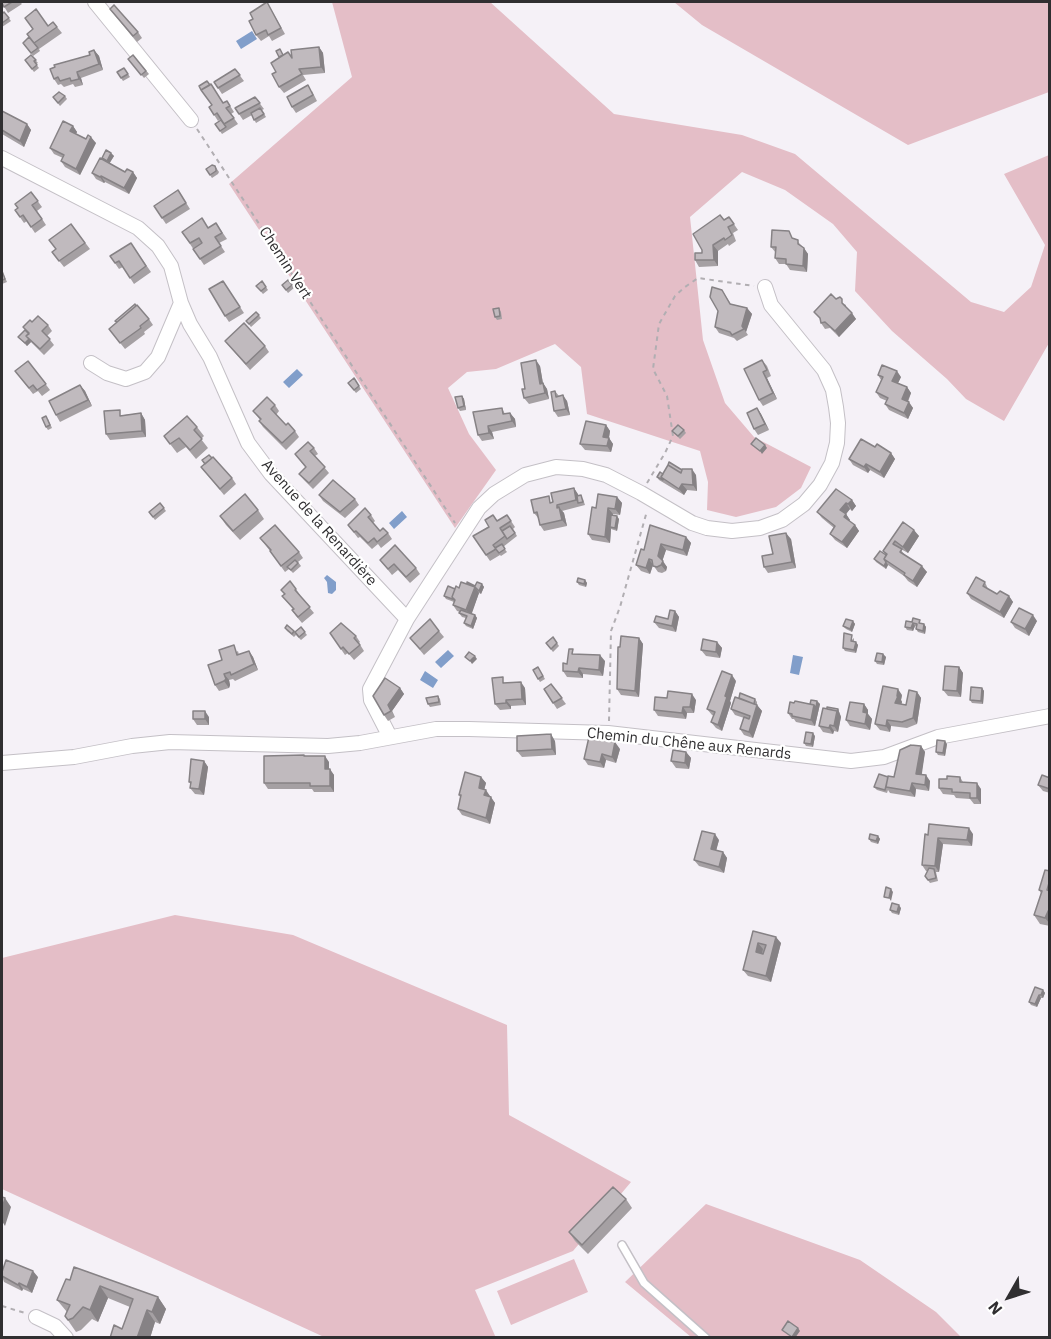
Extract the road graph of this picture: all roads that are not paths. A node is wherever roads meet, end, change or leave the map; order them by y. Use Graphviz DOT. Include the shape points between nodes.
graph roads {
  1 [pos="95,2"];
  2 [pos="191,120"];
  3 [pos="2,158"];
  4 [pos="765,287"];
  5 [pos="181,303"];
  6 [pos="91,363"];
  7 [pos="407,618"];
  8 [pos="1050,716"];
  9 [pos="390,737"];
  10 [pos="2,764"];
  11 [pos="622,1245"];
  12 [pos="36,1317"];
  13 [pos="66,1338"];
  14 [pos="706,1338"];
  1 -- 2 [label="street"];
  3 -- 5 [label="street, Avenue de la Renardière" via="149,236 171,266"];
  4 -- 7 [label="street" via="771,305 824,370 833,390 838,423 832,464 804,504 782,520 760,528 707,528 606,475 556,467 540,471 511,482 479,508"];
  5 -- 6 [label="street" via="158,357 145,372 126,379"];
  5 -- 7 [label="street, Avenue de la Renardière" via="248,443 271,474"];
  7 -- 9 [label="street" via="370,689 371,700"];
  8 -- 9 [label="street, Chemin du Chêne aux Renards" via="945,735 884,757 851,761 609,733 436,729"];
  9 -- 10 [label="street, Chemin du Chêne aux Renards" via="328,746 170,742"];
  11 -- 14 [label="lane" via="644,1283"];
  12 -- 13 [label="street" via="55,1326"];
}
